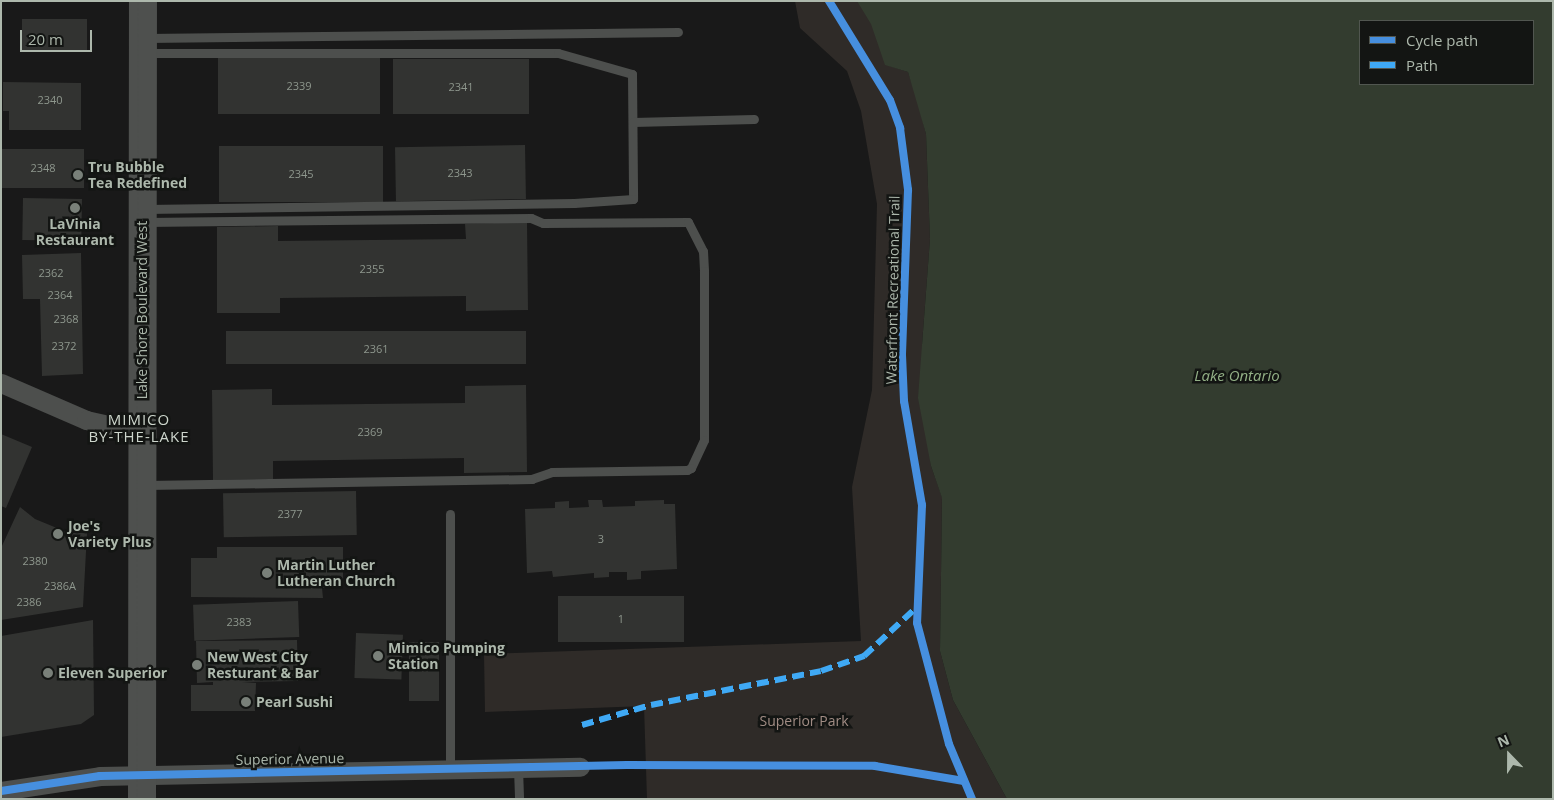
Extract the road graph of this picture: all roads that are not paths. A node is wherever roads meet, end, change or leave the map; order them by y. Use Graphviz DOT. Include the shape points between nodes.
graph roads {
  1 [pos="143,1"];
  2 [pos="678,32"];
  3 [pos="143,45"];
  4 [pos="754,119"];
  5 [pos="632,122"];
  6 [pos="142,216"];
  7 [pos="1,383"];
  8 [pos="144,433"];
  9 [pos="143,485"];
  10 [pos="450,514"];
  11 [pos="580,766"];
  12 [pos="518,768"];
  13 [pos="450,769"];
  14 [pos="143,787"];
  15 [pos="1,791"];
  16 [pos="519,799"];
  1 -- 3 [label="main road, Lake Shore Boulevard West"];
  2 -- 3 [label="lane"];
  3 -- 5 [label="lane" via="558,53 632,74"];
  3 -- 6 [label="main road, Lake Shore Boulevard West"];
  4 -- 5 [label="lane"];
  5 -- 6 [label="lane" via="633,199"];
  6 -- 8 [label="main road, Lake Shore Boulevard West"];
  6 -- 9 [label="lane" via="531,218 543,223 688,222 703,250 704,271 704,440 687,470 552,472 532,479"];
  7 -- 8 [label="street" via="86,420"];
  8 -- 9 [label="main road, Lake Shore Boulevard West"];
  9 -- 14 [label="main road, Lake Shore Boulevard West"];
  10 -- 13 [label="lane"];
  11 -- 12 [label="street, Superior Avenue"];
  12 -- 13 [label="street, Superior Avenue"];
  12 -- 16 [label="lane"];
  13 -- 14 [label="street, Superior Avenue"];
  14 -- 15 [label="street, Superior Avenue" via="100,776"];
}
